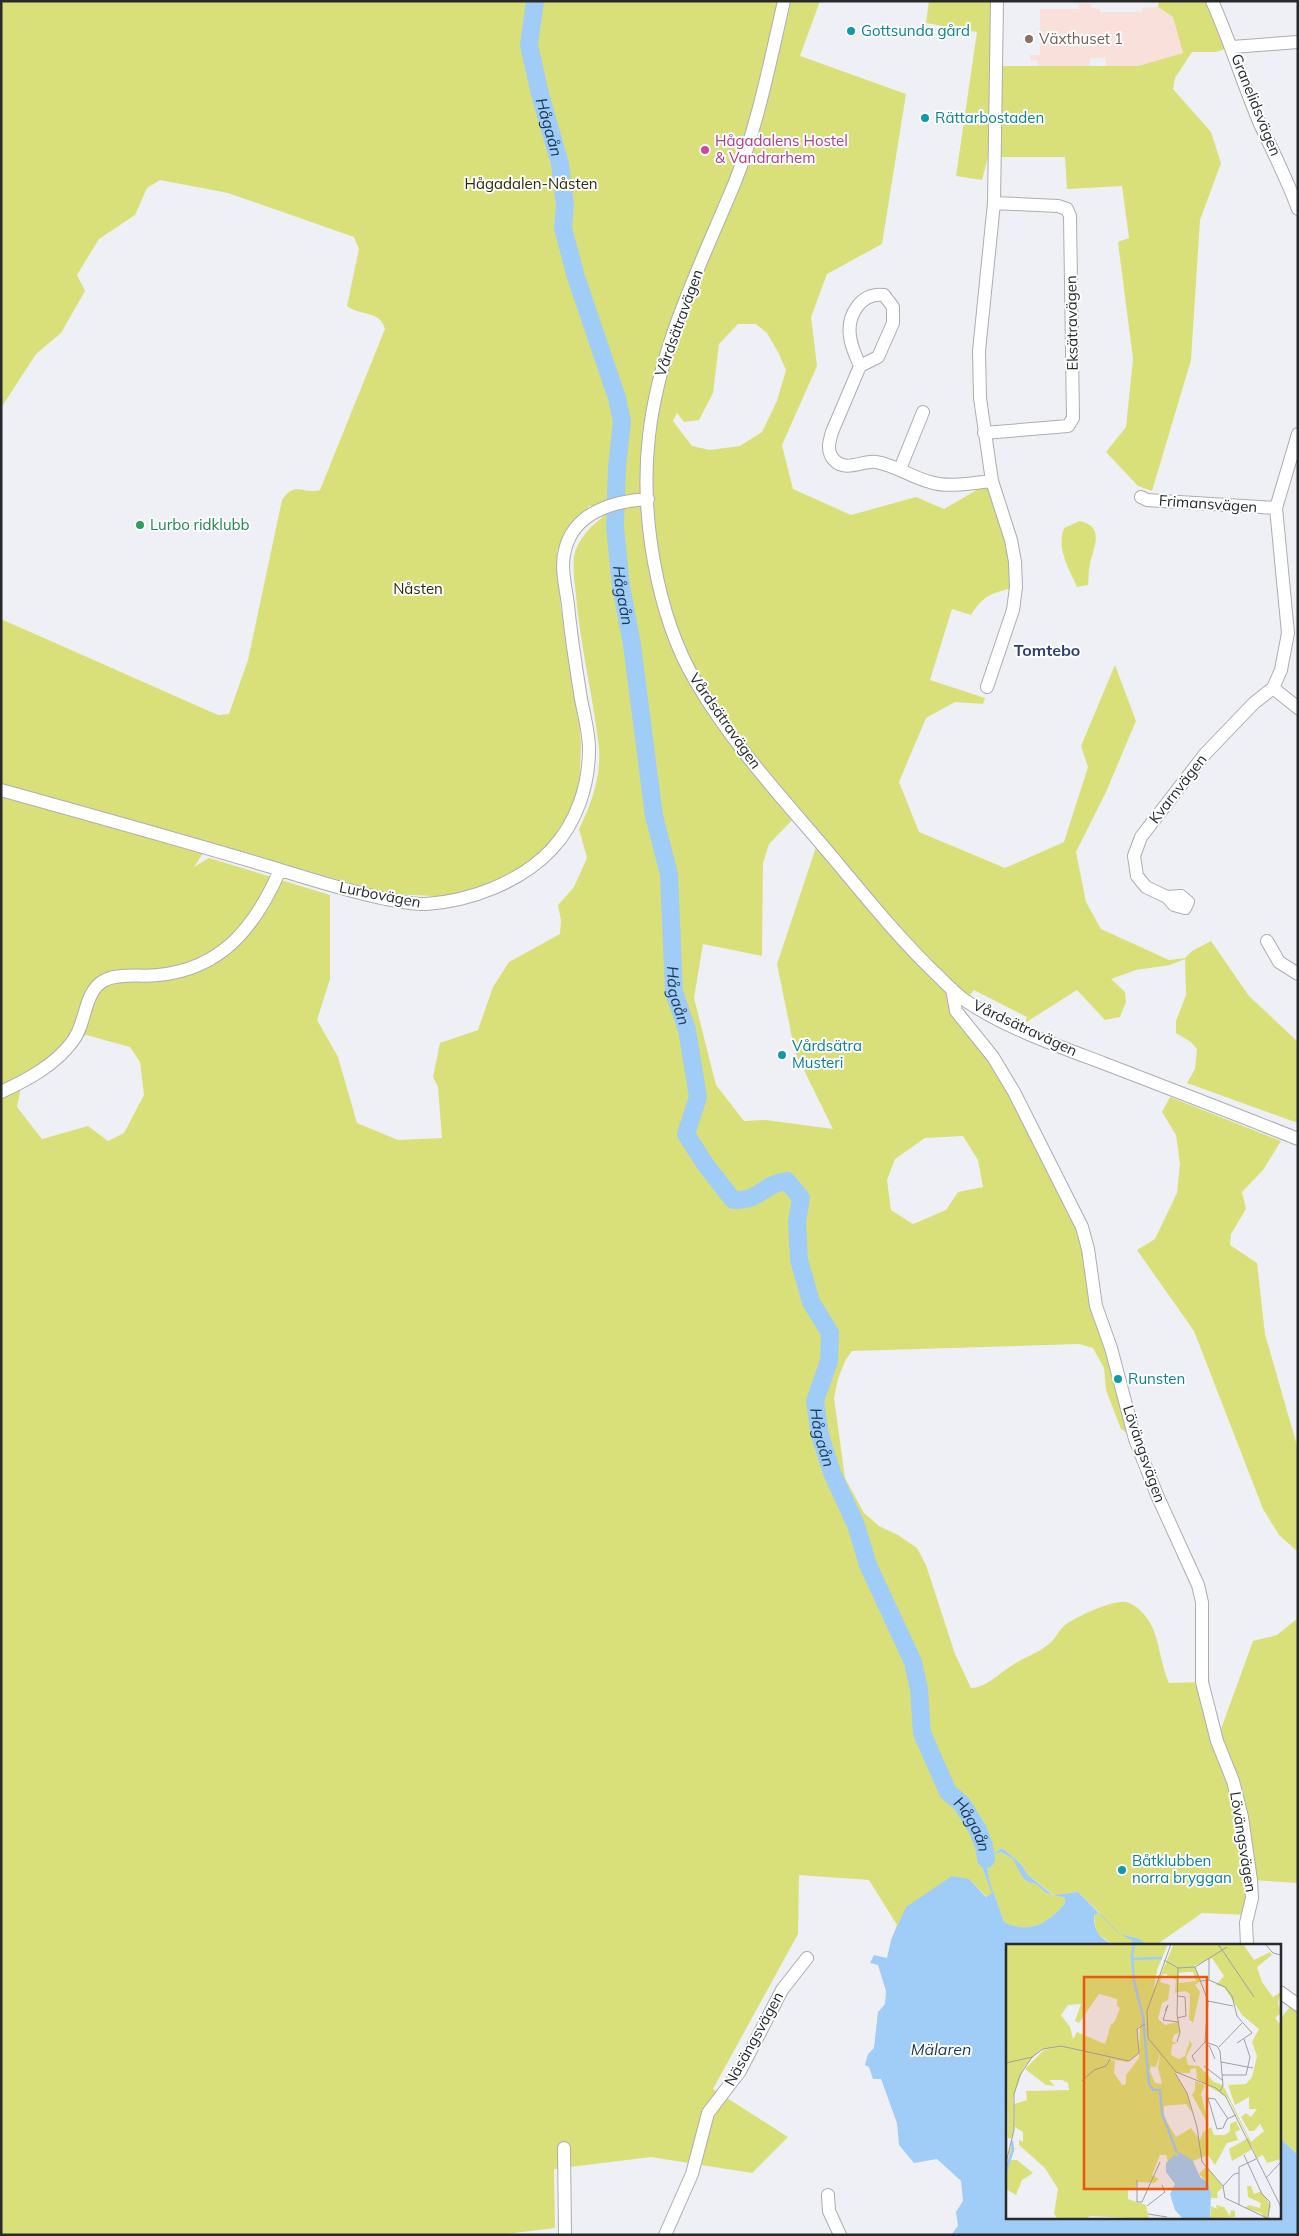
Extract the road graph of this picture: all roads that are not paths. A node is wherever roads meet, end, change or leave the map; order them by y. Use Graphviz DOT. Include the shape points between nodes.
graph roads {
  1 [pos="784,1"];
  2 [pos="997,1"];
  3 [pos="1212,1"];
  4 [pos="1298,42"];
  5 [pos="1232,46"];
  6 [pos="994,203"];
  7 [pos="1298,209"];
  8 [pos="860,366"];
  9 [pos="923,412"];
  10 [pos="984,433"];
  11 [pos="1298,434"];
  12 [pos="900,469"];
  13 [pos="992,480"];
  14 [pos="1141,498"];
  15 [pos="648,499"];
  16 [pos="1276,508"];
  17 [pos="987,687"];
  18 [pos="1273,688"];
  19 [pos="1298,708"];
  20 [pos="1,790"];
  21 [pos="280,870"];
  22 [pos="1168,897"];
  23 [pos="1267,942"];
  24 [pos="1298,974"];
  25 [pos="952,989"];
  26 [pos="1,1092"];
  27 [pos="1298,1139"];
  28 [pos="1247,1944"];
  29 [pos="807,1958"];
  30 [pos="1282,1993"];
  31 [pos="1298,2005"];
  32 [pos="564,2148"];
  33 [pos="828,2195"];
  34 [pos="565,2235"];
  35 [pos="666,2235"];
  36 [pos="840,2235"];
  1 -- 15 [label="street, Vårdsätravägen" via="757,117 736,180 709,240 662,366 648,437"];
  2 -- 6 [label="street"];
  3 -- 5 [label="street, Granelidsvägen"];
  4 -- 5 [label="street"];
  5 -- 7 [label="street, Granelidsvägen" via="1260,122"];
  6 -- 10 [label="street" via="979,351"];
  6 -- 10 [label="street, Eksätravägen" via="1058,206 1067,209 1070,216 1073,418 1068,426 1063,427"];
  8 -- 8 [label="street" via="851,342 850,325 861,301 873,294 884,295 894,307 893,323 878,357"];
  8 -- 12 [label="street" via="832,432 829,452 839,464 855,466 873,461"];
  9 -- 12 [label="street"];
  10 -- 13 [label="street"];
  11 -- 16 [label="street"];
  12 -- 13 [label="street" via="937,483"];
  13 -- 17 [label="street" via="1011,540 1016,587 1012,610"];
  14 -- 16 [label="street, Frimansvägen"];
  15 -- 21 [label="street, Lurbovägen" via="627,500 603,507 585,519 564,552 572,646 589,747 581,802 552,849 510,881 451,901 424,904 375,897"];
  15 -- 25 [label="street, Vårdsätravägen" via="651,538 665,603 677,644 696,682 746,756 877,912"];
  16 -- 18 [label="street" via="1288,633 1285,656"];
  18 -- 19 [label="street"];
  18 -- 22 [label="street, Kvarnvägen" via="1205,754 1140,837 1134,856 1137,876 1146,887"];
  20 -- 21 [label="street, Lurbovägen"];
  21 -- 26 [label="street" via="268,899 236,942 214,958 187,968 160,975 105,980 91,993 82,1026 73,1042 48,1065"];
  23 -- 24 [label="street" via="1279,962"];
  25 -- 27 [label="street, Vårdsätravägen" via="966,1001 1045,1040"];
  25 -- 28 [label="street, Lövängsvägen" via="956,1011 994,1057 1082,1227 1096,1306 1111,1348 1135,1439 1198,1585 1202,1602 1202,1682 1217,1741 1233,1781 1250,1871 1252,1898 1246,1923"];
  29 -- 35 [label="street, Näsängsvägen" via="782,1990 740,2071 708,2113 692,2174"];
  30 -- 31 [label="street"];
  32 -- 34 [label="street"];
  33 -- 36 [label="street" via="829,2211"];
}
